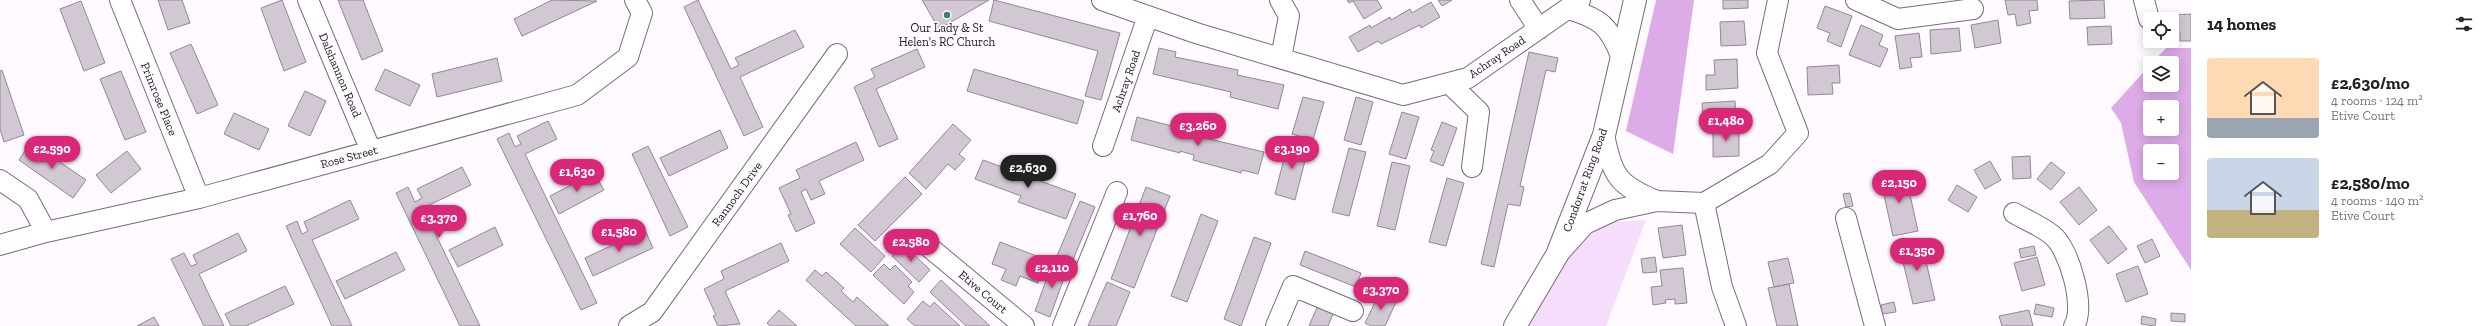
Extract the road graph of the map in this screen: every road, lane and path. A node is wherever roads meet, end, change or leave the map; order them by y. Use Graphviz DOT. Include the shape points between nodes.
graph roads {
  1 [pos="120,0"];
  2 [pos="308,0"];
  3 [pos="635,0"];
  4 [pos="1102,0"];
  5 [pos="1280,0"];
  6 [pos="1520,0"];
  7 [pos="1634,0"];
  8 [pos="1778,0"];
  9 [pos="1856,0"];
  10 [pos="2144,0"];
  11 [pos="1574,4"];
  12 [pos="1974,9"];
  13 [pos="2147,12"];
  14 [pos="1148,16"];
  15 [pos="1539,29"];
  16 [pos="837,54"];
  17 [pos="1621,56"];
  18 [pos="1281,58"];
  19 [pos="1449,83"];
  20 [pos="1604,135"];
  21 [pos="1104,146"];
  22 [pos="371,151"];
  23 [pos="1472,167"];
  24 [pos="0,180"];
  25 [pos="1117,192"];
  26 [pos="199,198"];
  27 [pos="1657,201"];
  28 [pos="1704,203"];
  29 [pos="2014,213"];
  30 [pos="1846,218"];
  31 [pos="46,232"];
  32 [pos="923,242"];
  33 [pos="0,245"];
  34 [pos="1557,255"];
  35 [pos="1353,311"];
  36 [pos="1731,323"];
  37 [pos="629,326"];
  38 [pos="1024,326"];
  39 [pos="1063,326"];
  40 [pos="1276,326"];
  41 [pos="1515,326"];
  42 [pos="1875,326"];
  43 [pos="2074,326"];
  1 -- 26 [label="street, Primrose Place"];
  2 -- 22 [label="street, Dalshannon Road"];
  3 -- 22 [label="street, Rose Street" via="642,13 628,57 577,95"];
  4 -- 14 [label="street, Achray Road"];
  5 -- 18 [label="street" via="1289,16"];
  6 -- 15 [label="street"];
  7 -- 17 [label="street, Condorrat Ring Road"];
  8 -- 28 [label="street" via="1767,54 1798,133 1770,164"];
  9 -- 12 [label="street" via="1898,19"];
  10 -- 13 [label="street"];
  11 -- 15 [label="street, Achray Road"];
  11 -- 17 [label="street, Achray Road" via="1605,26 1614,37"];
  14 -- 18 [label="street, Achray Road"];
  14 -- 21 [label="street, Achray Road"];
  15 -- 19 [label="street, Achray Road" via="1468,78"];
  16 -- 37 [label="street, Rannoch Drive" via="652,312"];
  17 -- 20 [label="street, Condorrat Ring Road"];
  18 -- 19 [label="street, Achray Road" via="1403,95"];
  19 -- 23 [label="street" via="1479,112"];
  20 -- 27 [label="street" via="1610,164 1622,184"];
  20 -- 34 [label="street, Condorrat Ring Road"];
  22 -- 26 [label="street, Rose Street"];
  24 -- 31 [label="street" via="28,199"];
  25 -- 39 [label="street"];
  26 -- 31 [label="street, Rose Street"];
  27 -- 28 [label="street"];
  27 -- 34 [label="street" via="1615,210 1585,224"];
  28 -- 36 [label="street"];
  29 -- 43 [label="street" via="2053,236 2063,251 2078,294 2078,319"];
  30 -- 42 [label="street"];
  31 -- 33 [label="street, Rose Street"];
  32 -- 38 [label="street, Etive Court"];
  34 -- 41 [label="street, Condorrat Ring Road"];
  35 -- 40 [label="street" via="1293,286"];
}
